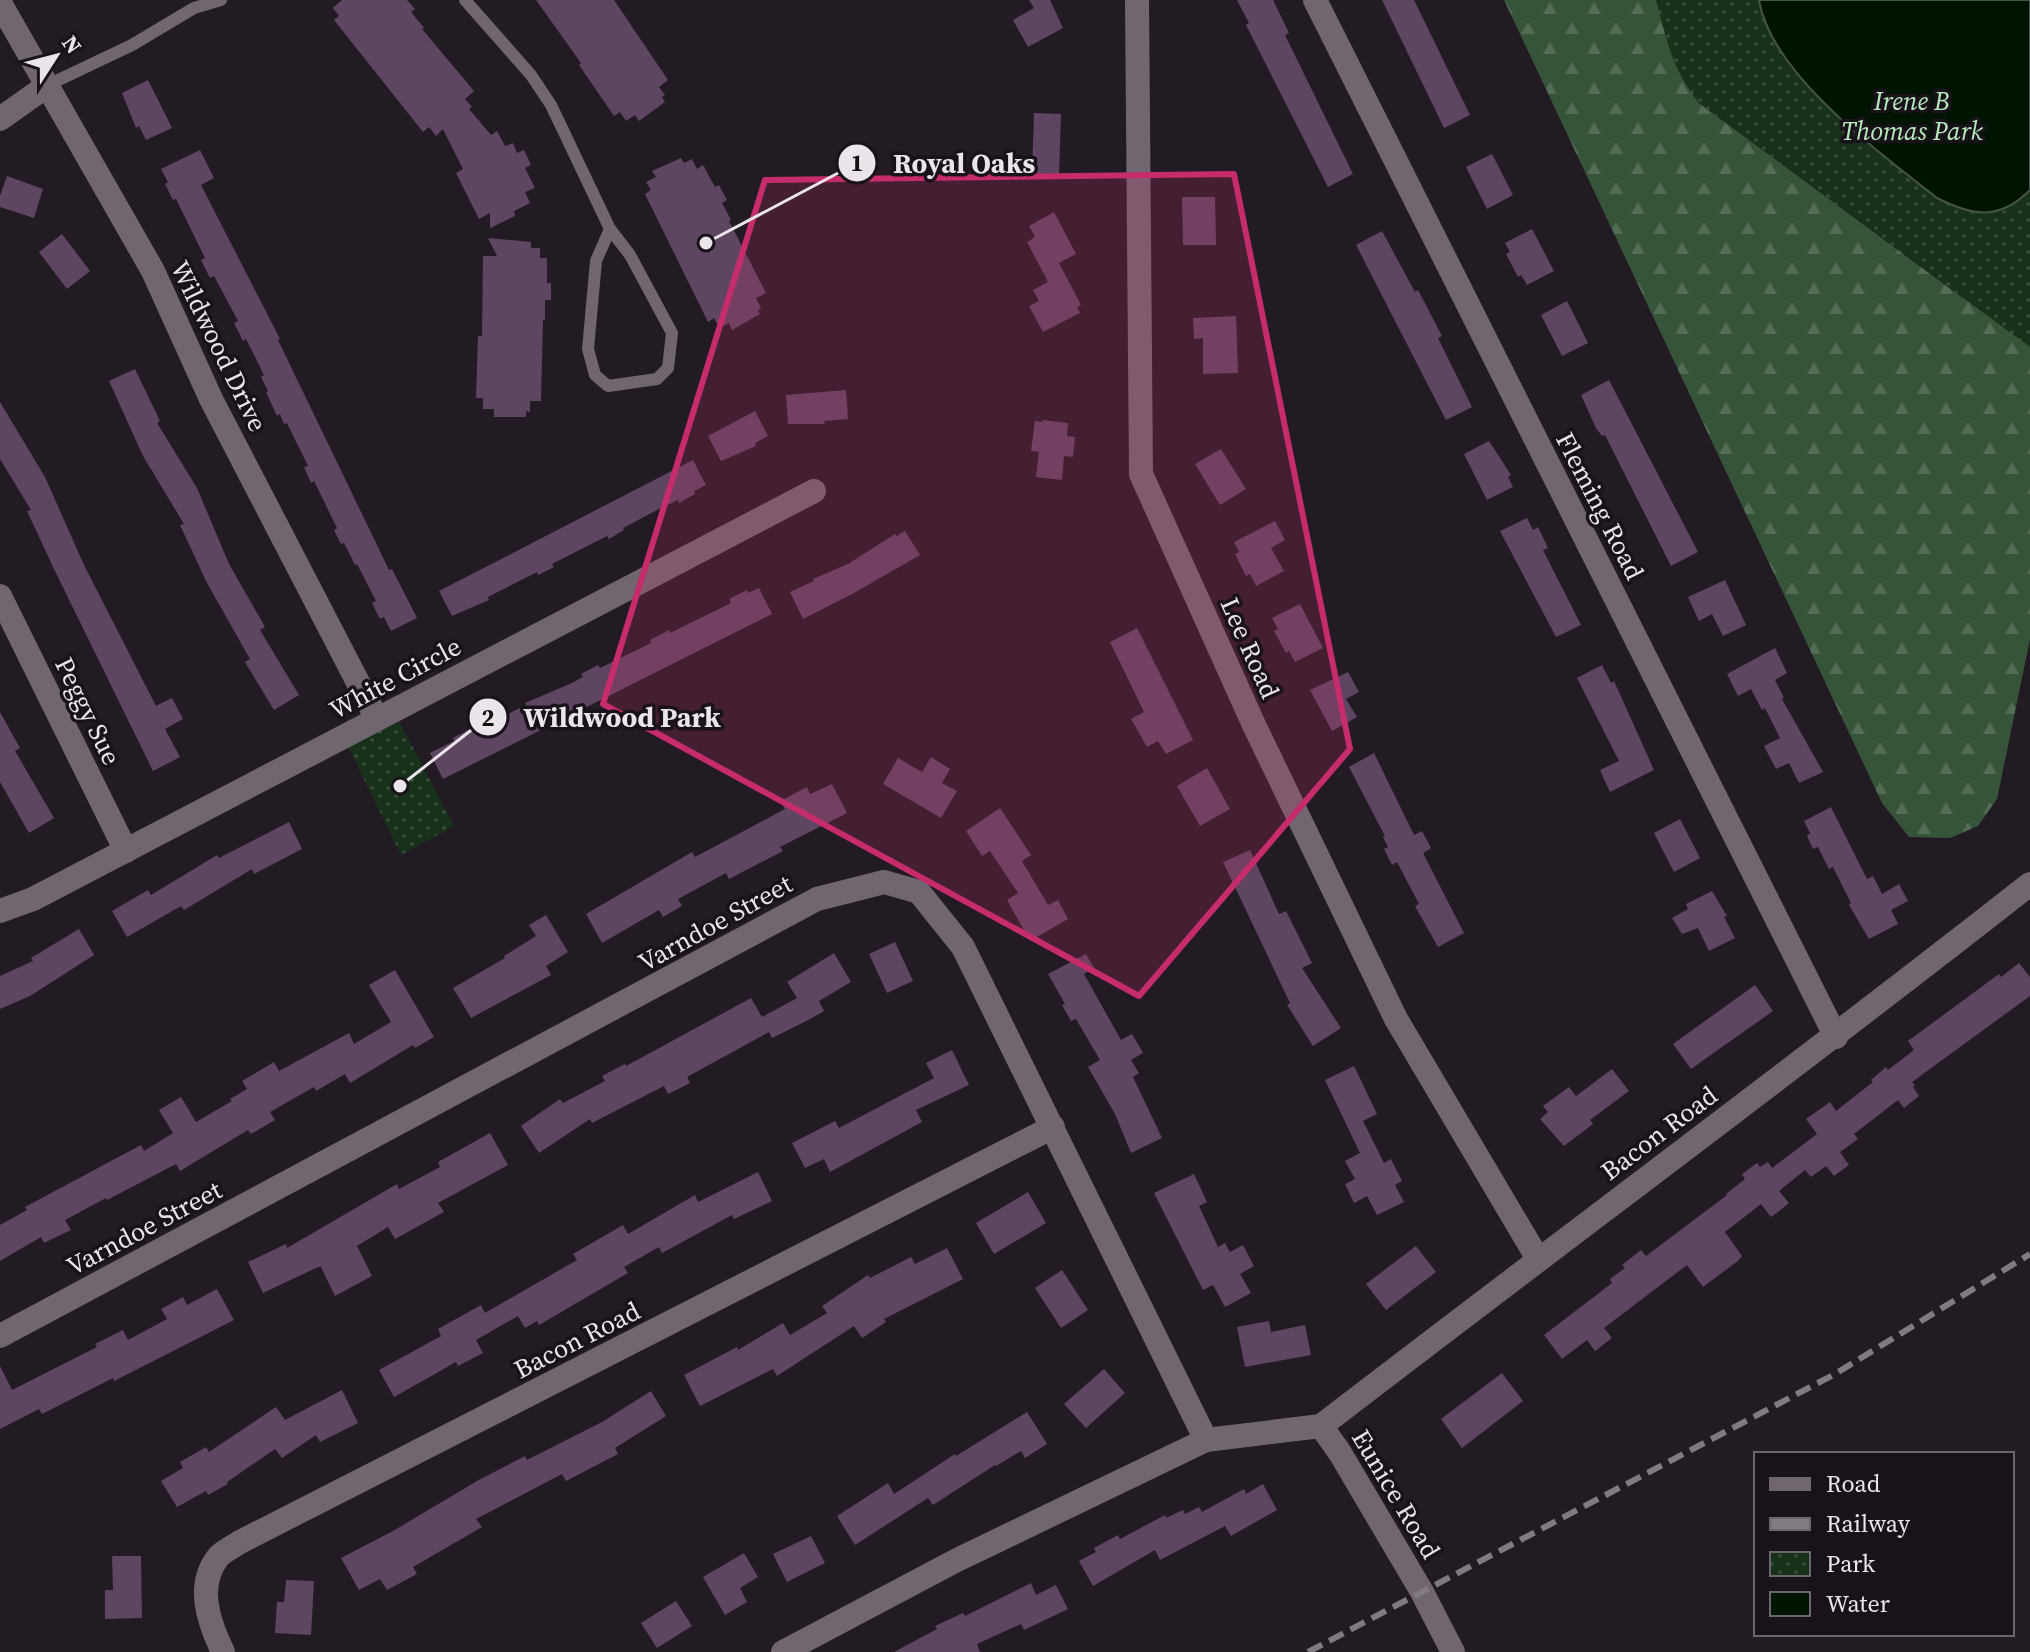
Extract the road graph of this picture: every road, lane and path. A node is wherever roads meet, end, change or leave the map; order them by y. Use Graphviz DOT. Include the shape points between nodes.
graph roads {
  1 [pos="221,0"];
  2 [pos="465,0"];
  3 [pos="1137,0"];
  4 [pos="1315,0"];
  5 [pos="0,3"];
  6 [pos="48,85"];
  7 [pos="0,119"];
  8 [pos="610,229"];
  9 [pos="814,491"];
  10 [pos="0,596"];
  11 [pos="377,719"];
  12 [pos="126,851"];
  13 [pos="2030,884"];
  14 [pos="0,911"];
  15 [pos="1836,1037"];
  16 [pos="1053,1127"];
  17 [pos="1538,1259"];
  18 [pos="0,1336"];
  19 [pos="1321,1426"];
  20 [pos="1206,1440"];
  21 [pos="223,1652"];
  22 [pos="783,1652"];
  23 [pos="1453,1652"];
  1 -- 6 [label="lane" via="194,8"];
  2 -- 8 [label="lane" via="551,105"];
  3 -- 17 [label="street, Lee Road" via="1141,474 1254,725 1396,1019"];
  4 -- 15 [label="street, Fleming Road"];
  5 -- 6 [label="street, Wildwood Drive"];
  6 -- 7 [label="street"];
  6 -- 11 [label="street, Wildwood Drive" via="153,271 211,399"];
  8 -- 8 [label="lane" via="672,333 668,368 657,379 608,386 595,375 588,349 596,261"];
  9 -- 11 [label="street, White Circle"];
  10 -- 12 [label="street, Peggy Sue"];
  11 -- 12 [label="street, White Circle"];
  12 -- 14 [label="street, White Circle"];
  13 -- 15 [label="street, Bacon Road"];
  15 -- 17 [label="street, Bacon Road"];
  16 -- 18 [label="street, Varndoe Street" via="963,947 919,892 884,882 817,899"];
  16 -- 20 [label="street, Varndoe Street"];
  16 -- 21 [label="street, Bacon Road" via="240,1542 219,1556 205,1583 210,1624"];
  17 -- 19 [label="street, Bacon Road"];
  19 -- 20 [label="street, Eunice Road"];
  19 -- 23 [label="street, Eunice Road"];
  20 -- 22 [label="street" via="957,1560"];
}
